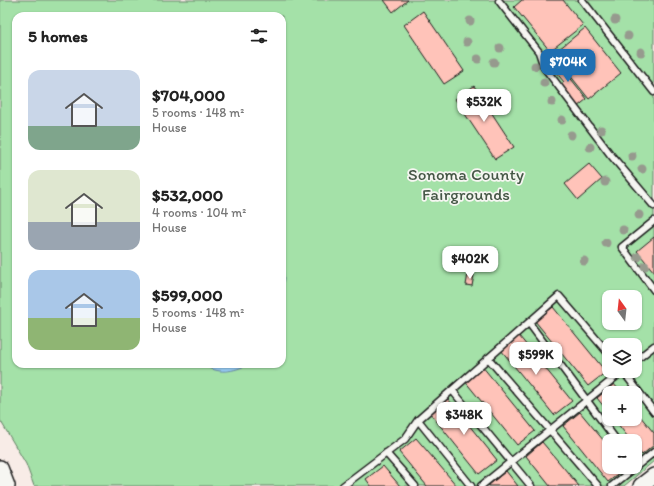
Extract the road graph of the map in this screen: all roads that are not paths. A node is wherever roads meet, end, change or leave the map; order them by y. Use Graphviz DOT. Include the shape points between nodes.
graph roads {
  1 [pos="499,0"];
  2 [pos="582,0"];
  3 [pos="654,92"];
  4 [pos="654,206"];
  5 [pos="654,222"];
  6 [pos="654,290"];
  7 [pos="529,323"];
  8 [pos="602,346"];
  9 [pos="654,346"];
  10 [pos="642,355"];
  11 [pos="488,358"];
  12 [pos="614,378"];
  13 [pos="628,378"];
  14 [pos="452,390"];
  15 [pos="587,400"];
  16 [pos="654,412"];
  17 [pos="418,420"];
  18 [pos="550,430"];
  19 [pos="613,434"];
  20 [pos="654,452"];
  21 [pos="386,453"];
  22 [pos="512,461"];
  23 [pos="642,461"];
  24 [pos="0,468"];
  25 [pos="626,474"];
  26 [pos="654,476"];
  27 [pos="350,480"];
  28 [pos="7,486"];
  29 [pos="343,486"];
  30 [pos="355,486"];
  31 [pos="415,486"];
  32 [pos="471,486"];
  33 [pos="481,486"];
  34 [pos="531,486"];
  35 [pos="598,486"];
  36 [pos="612,486"];
  37 [pos="641,486"];
  1 -- 4 [label="lane" via="539,52 548,73"];
  2 -- 3 [label="lane"];
  5 -- 6 [label="lane" via="622,247"];
  7 -- 8 [label="lane" via="559,296"];
  7 -- 11 [label="lane"];
  7 -- 15 [label="lane"];
  9 -- 10 [label="lane"];
  11 -- 14 [label="lane"];
  11 -- 18 [label="lane"];
  12 -- 15 [label="lane"];
  13 -- 16 [label="lane"];
  14 -- 17 [label="lane"];
  14 -- 22 [label="lane"];
  15 -- 18 [label="lane"];
  15 -- 19 [label="lane"];
  17 -- 21 [label="lane" via="406,439"];
  17 -- 32 [label="lane"];
  18 -- 22 [label="lane"];
  18 -- 35 [label="lane"];
  20 -- 23 [label="lane"];
  21 -- 27 [label="lane"];
  21 -- 31 [label="lane"];
  22 -- 33 [label="lane"];
  22 -- 34 [label="lane"];
  24 -- 28 [label="street"];
  25 -- 36 [label="lane"];
  26 -- 37 [label="street"];
  27 -- 29 [label="lane"];
  27 -- 30 [label="lane"];
}
